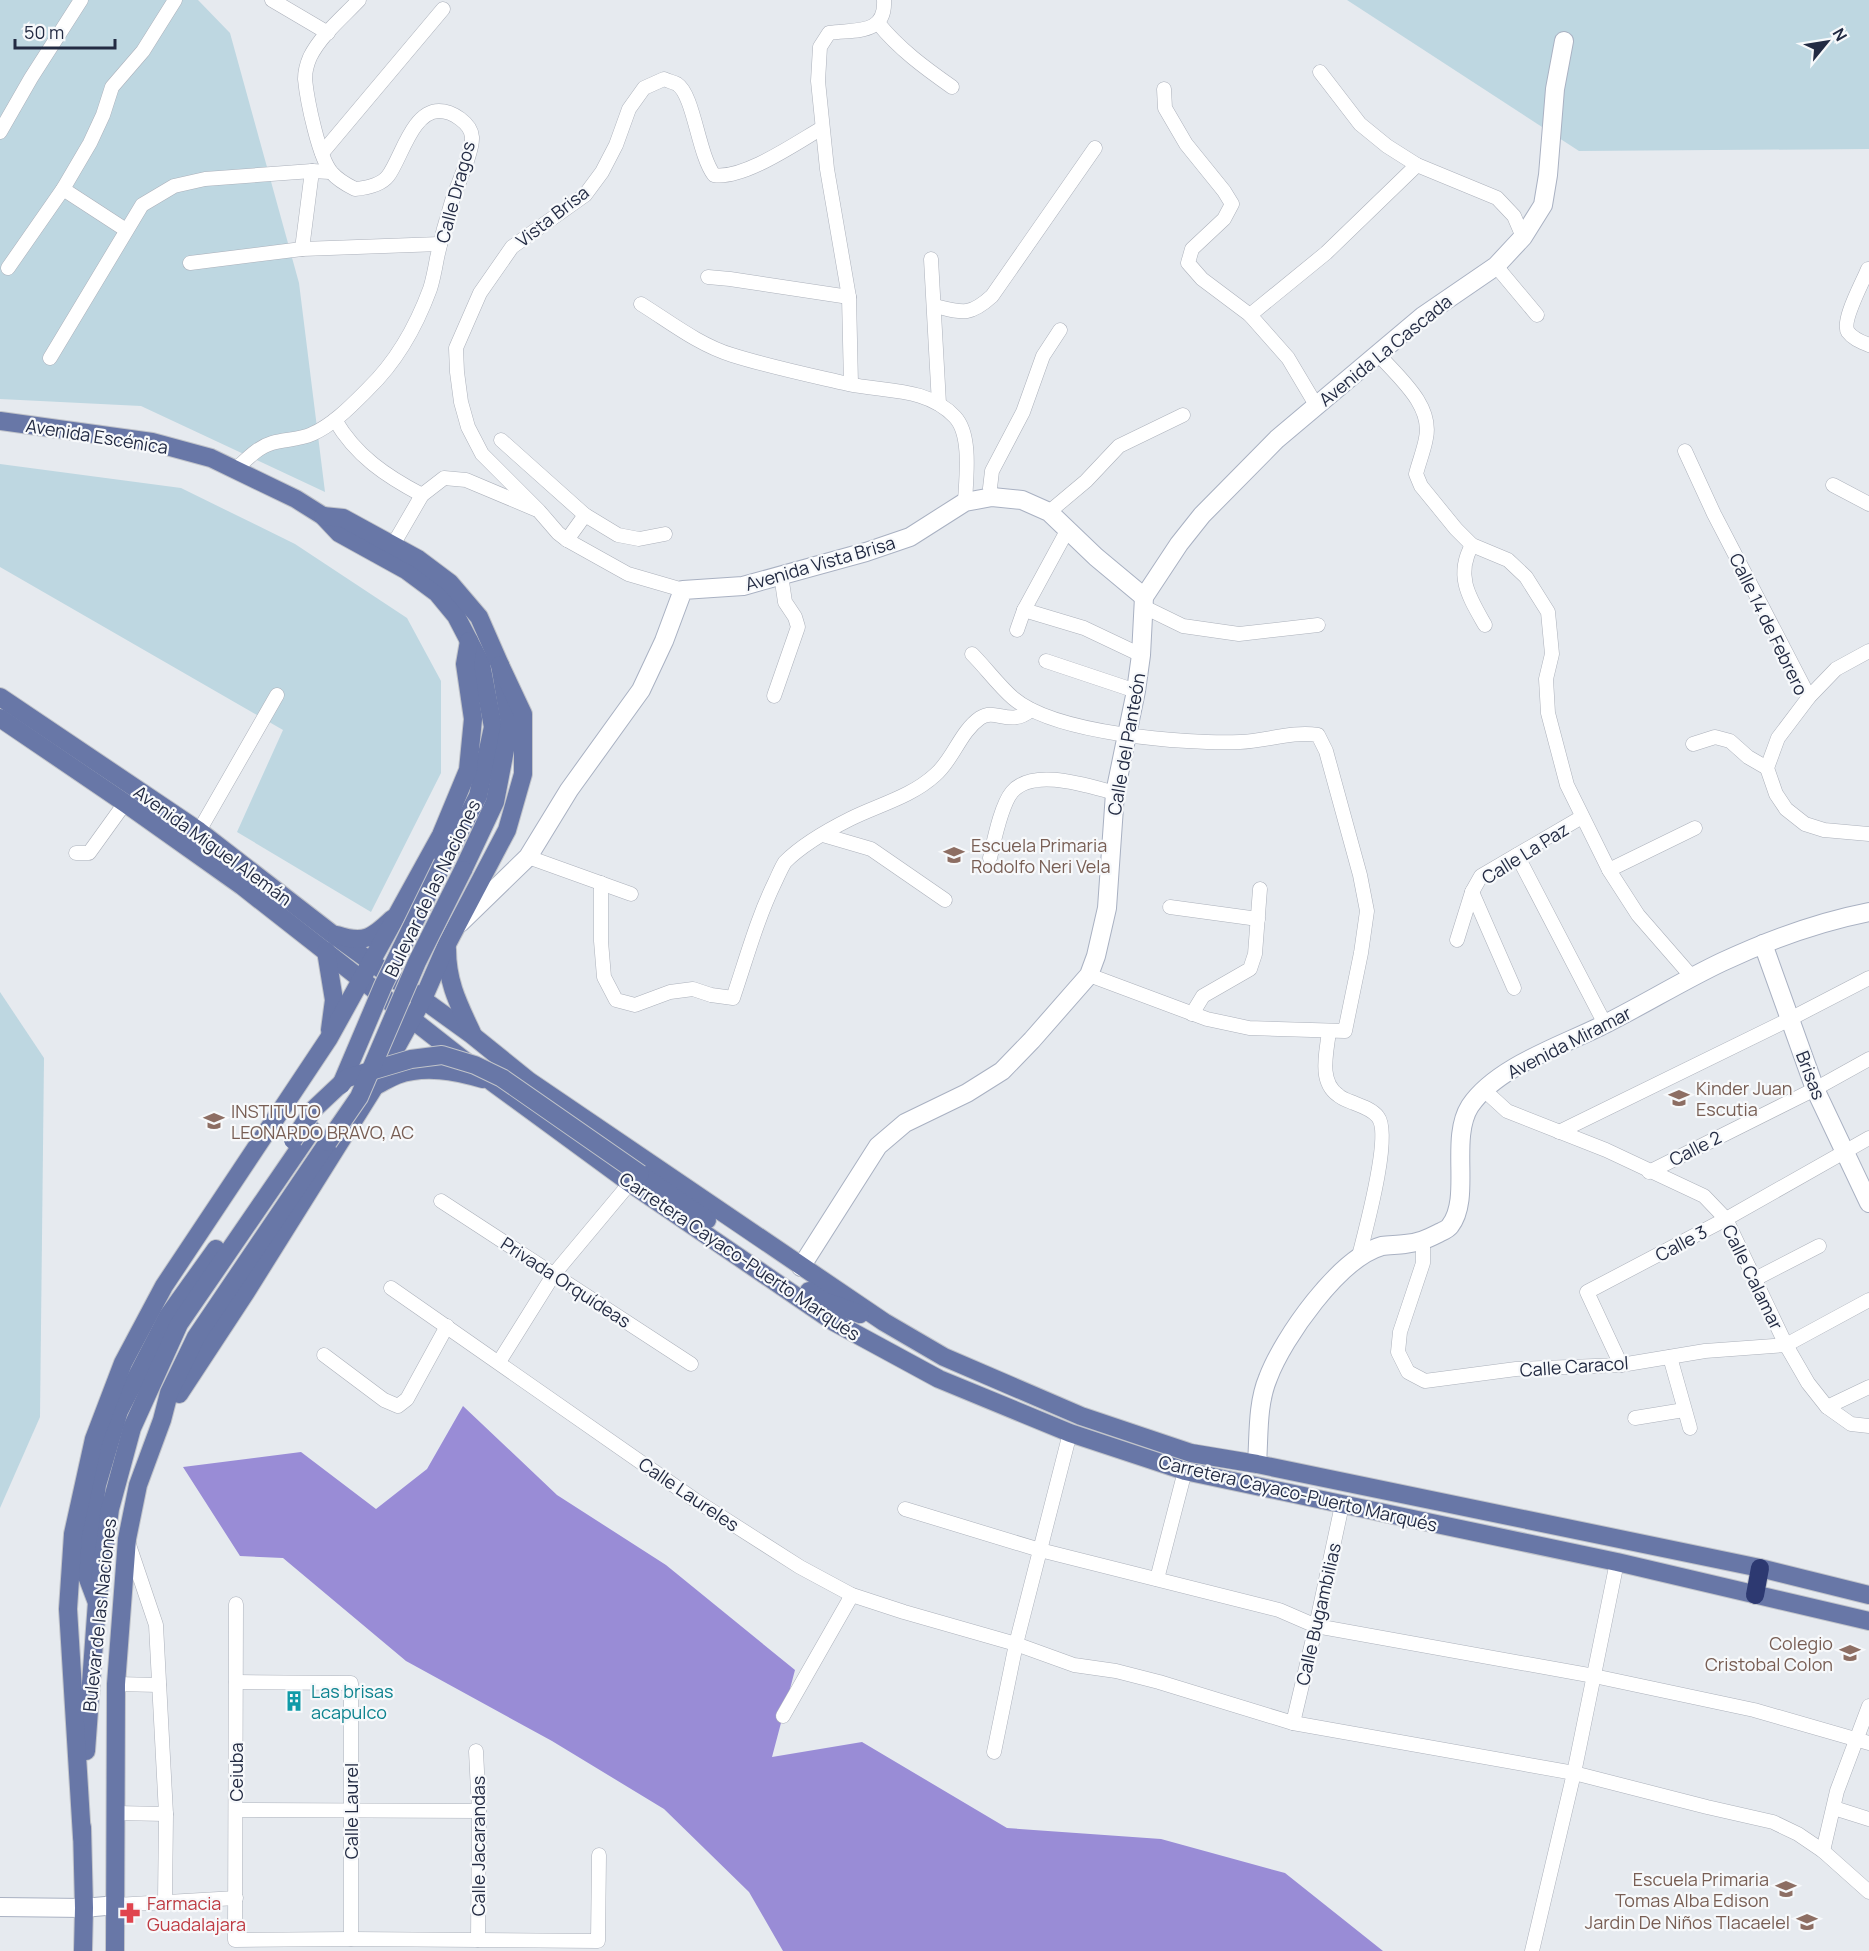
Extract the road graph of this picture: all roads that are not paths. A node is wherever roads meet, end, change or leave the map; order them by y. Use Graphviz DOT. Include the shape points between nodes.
graph roads {
  1 [pos="81,0"];
  2 [pos="175,0"];
  3 [pos="272,0"];
  4 [pos="359,0"];
  5 [pos="884,0"];
  6 [pos="443,9"];
  7 [pos="878,23"];
  8 [pos="328,33"];
  9 [pos="1564,40"];
  10 [pos="1320,72"];
  11 [pos="952,87"];
  12 [pos="1164,89"];
  13 [pos="822,129"];
  14 [pos="0,132"];
  15 [pos="1095,148"];
  16 [pos="322,153"];
  17 [pos="1417,165"];
  18 [pos="312,171"];
  19 [pos="330,172"];
  20 [pos="63,189"];
  21 [pos="126,230"];
  22 [pos="1523,237"];
  23 [pos="440,244"];
  24 [pos="303,249"];
  25 [pos="931,259"];
  26 [pos="190,263"];
  27 [pos="1496,266"];
  28 [pos="8,268"];
  29 [pos="1868,269"];
  30 [pos="708,278"];
  31 [pos="849,297"];
  32 [pos="641,304"];
  33 [pos="935,306"];
  34 [pos="1250,315"];
  35 [pos="1537,315"];
  36 [pos="1060,330"];
  37 [pos="1869,345"];
  38 [pos="1379,354"];
  39 [pos="50,358"];
  40 [pos="851,384"];
  41 [pos="939,404"];
  42 [pos="1316,405"];
  43 [pos="1183,415"];
  44 [pos="335,420"];
  45 [pos="0,421"];
  46 [pos="501,440"];
  47 [pos="1685,451"];
  48 [pos="236,470"];
  49 [pos="1833,484"];
  50 [pos="422,495"];
  51 [pos="992,497"];
  52 [pos="965,502"];
  53 [pos="1869,504"];
  54 [pos="539,511"];
  55 [pos="1049,513"];
  56 [pos="585,515"];
  57 [pos="323,516"];
  58 [pos="1068,529"];
  59 [pos="665,534"];
  60 [pos="567,540"];
  61 [pos="1472,545"];
  62 [pos="395,547"];
  63 [pos="781,575"];
  64 [pos="682,590"];
  65 [pos="1144,602"];
  66 [pos="1024,610"];
  67 [pos="1318,625"];
  68 [pos="1485,625"];
  69 [pos="1017,630"];
  70 [pos="469,641"];
  71 [pos="1869,651"];
  72 [pos="972,654"];
  73 [pos="1141,655"];
  74 [pos="1046,661"];
  75 [pos="500,664"];
  76 [pos="1136,691"];
  77 [pos="277,695"];
  78 [pos="774,696"];
  79 [pos="0,697"];
  80 [pos="1809,697"];
  81 [pos="1031,710"];
  82 [pos="0,718"];
  83 [pos="1126,734"];
  84 [pos="1693,744"];
  85 [pos="1767,768"];
  86 [pos="1115,793"];
  87 [pos="486,798"];
  88 [pos="126,803"];
  89 [pos="1582,817"];
  90 [pos="1695,828"];
  91 [pos="199,831"];
  92 [pos="1869,834"];
  93 [pos="823,835"];
  94 [pos="76,853"];
  95 [pos="1517,855"];
  96 [pos="528,857"];
  97 [pos="990,858"];
  98 [pos="1609,870"];
  99 [pos="601,883"];
  100 [pos="1260,889"];
  101 [pos="1472,892"];
  102 [pos="631,894"];
  103 [pos="945,900"];
  104 [pos="1170,907"];
  105 [pos="400,912"];
  106 [pos="1869,912"];
  107 [pos="1258,919"];
  108 [pos="455,927"];
  109 [pos="331,933"];
  110 [pos="1457,940"];
  111 [pos="447,944"];
  112 [pos="1762,944"];
  113 [pos="326,951"];
  114 [pos="372,962"];
  115 [pos="1089,975"];
  116 [pos="1692,977"];
  117 [pos="1869,978"];
  118 [pos="363,980"];
  119 [pos="1514,988"];
  120 [pos="423,999"];
  121 [pos="1192,1014"];
  122 [pos="411,1019"];
  123 [pos="1790,1020"];
  124 [pos="1605,1024"];
  125 [pos="1329,1030"];
  126 [pos="472,1035"];
  127 [pos="329,1038"];
  128 [pos="1869,1059"];
  129 [pos="492,1082"];
  130 [pos="375,1086"];
  131 [pos="1815,1089"];
  132 [pos="1484,1090"];
  133 [pos="1559,1132"];
  134 [pos="1869,1138"];
  135 [pos="1844,1151"];
  136 [pos="1649,1172"];
  137 [pos="635,1178"];
  138 [pos="441,1201"];
  139 [pos="1869,1203"];
  140 [pos="1726,1219"];
  141 [pos="1423,1241"];
  142 [pos="1819,1246"];
  143 [pos="1359,1256"];
  144 [pos="801,1267"];
  145 [pos="554,1274"];
  146 [pos="1755,1279"];
  147 [pos="391,1288"];
  148 [pos="1869,1300"];
  149 [pos="884,1322"];
  150 [pos="447,1326"];
  151 [pos="1786,1345"];
  152 [pos="324,1355"];
  153 [pos="1670,1357"];
  154 [pos="499,1362"];
  155 [pos="691,1364"];
  156 [pos="1621,1365"];
  157 [pos="1869,1387"];
  158 [pos="1827,1407"];
  159 [pos="1684,1410"];
  160 [pos="1635,1418"];
  161 [pos="162,1420"];
  162 [pos="1869,1426"];
  163 [pos="1690,1428"];
  164 [pos="1070,1433"];
  165 [pos="1257,1464"];
  166 [pos="1185,1471"];
  167 [pos="1342,1505"];
  168 [pos="905,1509"];
  169 [pos="127,1539"];
  170 [pos="1040,1550"];
  171 [pos="1617,1562"];
  172 [pos="1760,1568"];
  173 [pos="1157,1579"];
  174 [pos="1755,1594"];
  175 [pos="852,1595"];
  176 [pos="1869,1595"];
  177 [pos="97,1602"];
  178 [pos="236,1604"];
  179 [pos="1869,1621"];
  180 [pos="1316,1626"];
  181 [pos="1016,1644"];
  182 [pos="1594,1676"];
  183 [pos="236,1682"];
  184 [pos="116,1684"];
  185 [pos="159,1684"];
  186 [pos="1869,1706"];
  187 [pos="783,1716"];
  188 [pos="1293,1723"];
  189 [pos="1863,1741"];
  190 [pos="476,1751"];
  191 [pos="994,1752"];
  192 [pos="1574,1773"];
  193 [pos="1834,1808"];
  194 [pos="236,1810"];
  195 [pos="351,1810"];
  196 [pos="479,1811"];
  197 [pos="115,1813"];
  198 [pos="166,1814"];
  199 [pos="1869,1819"];
  200 [pos="82,1837"];
  201 [pos="1823,1851"];
  202 [pos="599,1855"];
  203 [pos="1869,1892"];
  204 [pos="236,1898"];
  205 [pos="165,1901"];
  206 [pos="116,1905"];
  207 [pos="0,1907"];
  208 [pos="84,1908"];
  209 [pos="351,1939"];
  210 [pos="478,1940"];
  211 [pos="83,1951"];
  212 [pos="115,1951"];
  213 [pos="1532,1951"];
  1 -- 14 [label="street"];
  2 -- 20 [label="street" via="143,51 112,87 90,143"];
  3 -- 8 [label="street"];
  4 -- 8 [label="street"];
  5 -- 7 [label="street" via="885,12"];
  6 -- 16 [label="street"];
  7 -- 11 [label="street" via="922,67"];
  7 -- 13 [label="street" via="868,30 829,33 820,47"];
  8 -- 16 [label="street" via="311,55 305,78"];
  9 -- 22 [label="street, Avenida La Cascada" via="1543,205"];
  10 -- 17 [label="street" via="1360,124"];
  12 -- 34 [label="street" via="1165,108 1186,144 1232,204 1224,219 1192,249 1188,263"];
  13 -- 31 [label="street"];
  13 -- 54 [label="street, Vista Brisa" via="772,158 727,175 714,175 688,100 679,85 664,79 644,88 629,109 602,172 585,195 512,247 476,302 456,348 457,372 468,427 482,454"];
  15 -- 33 [label="street" via="992,296 977,309 958,312"];
  16 -- 19 [label="street"];
  17 -- 22 [label="street" via="1497,198 1514,216"];
  17 -- 34 [label="street" via="1326,254"];
  18 -- 19 [label="street"];
  18 -- 21 [label="street" via="206,179 174,186 142,205"];
  18 -- 24 [label="street"];
  19 -- 23 [label="street, Calle Dragos" via="355,189 369,187 387,178 424,116 439,111 457,117 470,128 472,138"];
  20 -- 21 [label="street"];
  20 -- 28 [label="street"];
  21 -- 39 [label="street"];
  22 -- 27 [label="street, Avenida La Cascada"];
  23 -- 24 [label="street"];
  23 -- 44 [label="street, Calle Dragos" via="430,288 405,344 369,388"];
  24 -- 26 [label="street"];
  25 -- 33 [label="street"];
  27 -- 35 [label="street"];
  27 -- 38 [label="street, Avenida La Cascada" via="1423,315"];
  29 -- 37 [label="street" via="1846,321 1847,331"];
  30 -- 31 [label="street"];
  31 -- 40 [label="street"];
  32 -- 40 [label="street" via="701,342 729,354"];
  33 -- 41 [label="street"];
  34 -- 42 [label="street" via="1288,358"];
  36 -- 51 [label="street" via="1043,356 1023,412 992,471"];
  38 -- 42 [label="street, Avenida La Cascada"];
  38 -- 61 [label="street" via="1413,393 1425,414 1427,436 1416,474 1421,486"];
  40 -- 41 [label="street" via="912,392"];
  41 -- 52 [label="street" via="957,418 964,436"];
  42 -- 65 [label="street, Avenida La Cascada" via="1202,515 1169,557"];
  43 -- 55 [label="street" via="1119,446"];
  44 -- 48 [label="street, Calle Dragos" via="314,434 273,442 259,449"];
  44 -- 50 [label="street" via="351,444 390,479"];
  45 -- 48 [label="main road, Avenida Escénica" via="152,442 211,458"];
  46 -- 56 [label="street"];
  47 -- 80 [label="street, Calle 14 de Febrero" via="1713,514"];
  48 -- 57 [label="main road, Avenida Escénica"];
  49 -- 53 [label="street"];
  50 -- 54 [label="street" via="444,478 465,480"];
  50 -- 62 [label="street"];
  51 -- 52 [label="street, Avenida Vista Brisa"];
  51 -- 55 [label="street, Avenida Vista Brisa" via="1022,500"];
  52 -- 63 [label="street, Avenida Vista Brisa" via="910,537"];
  54 -- 60 [label="street, Vista Brisa"];
  55 -- 58 [label="street, Avenida Vista Brisa"];
  56 -- 59 [label="street" via="618,536 639,539"];
  56 -- 60 [label="street"];
  57 -- 62 [label="main road, Bulevar de las Naciones" via="343,518"];
  57 -- 70 [label="main road, Bulevar de las Naciones" via="339,533 406,570 437,593 456,616"];
  58 -- 65 [label="street, Avenida Vista Brisa"];
  58 -- 66 [label="street"];
  60 -- 64 [label="street, Vista Brisa" via="628,574"];
  61 -- 68 [label="street" via="1465,558 1464,579"];
  61 -- 89 [label="street" via="1508,560 1526,577 1548,612 1552,654 1546,679 1548,713 1567,785"];
  62 -- 75 [label="main road, Bulevar de las Naciones" via="450,583 479,617"];
  63 -- 64 [label="street, Avenida Vista Brisa" via="743,586"];
  63 -- 78 [label="street" via="785,602 798,627"];
  64 -- 96 [label="street" via="641,690 569,790"];
  65 -- 67 [label="street, Avenida Vista Brisa" via="1183,626 1239,634"];
  65 -- 73 [label="street, Calle del Panteón"];
  66 -- 69 [label="street"];
  66 -- 73 [label="street" via="1084,628"];
  70 -- 87 [label="main road, Bulevar de las Naciones" via="481,664 493,727"];
  70 -- 105 [label="main road" via="465,664 473,719 468,770 441,835"];
  71 -- 80 [label="street" via="1836,669"];
  72 -- 81 [label="street" via="1013,698"];
  73 -- 76 [label="street, Calle del Panteón"];
  74 -- 76 [label="street"];
  75 -- 87 [label="main road, Bulevar de las Naciones" via="510,724"];
  75 -- 108 [label="main road" via="523,714 523,774 507,830"];
  76 -- 83 [label="street, Calle del Panteón"];
  77 -- 91 [label="street"];
  79 -- 91 [label="main road, Avenida Miguel Alemán"];
  80 -- 85 [label="street, Calle 14 de Febrero" via="1778,738"];
  81 -- 83 [label="street" via="1049,718"];
  81 -- 93 [label="street" via="1011,719 991,714 980,717 936,774 910,793"];
  82 -- 88 [label="main road, Avenida Miguel Alemán"];
  83 -- 86 [label="street, Calle del Panteón"];
  83 -- 125 [label="street" via="1189,742 1318,735 1329,762 1367,911 1345,1031"];
  84 -- 85 [label="street" via="1715,737 1730,741 1748,758"];
  85 -- 92 [label="street" via="1786,809 1805,824"];
  86 -- 97 [label="street" via="1067,781 1027,782 1012,792 1000,818"];
  86 -- 115 [label="street, Calle del Panteón" via="1107,908"];
  87 -- 161 [label="main road, Bulevar de las Naciones, bridge" via="358,1097 196,1337 169,1393"];
  87 -- 177 [label="main road, Bulevar de las Naciones, bridge" via="383,986 339,1088 179,1324 132,1428 110,1509"];
  88 -- 94 [label="street" via="89,853"];
  88 -- 113 [label="main road, Avenida Miguel Alemán"];
  89 -- 95 [label="street, Calle La Paz"];
  89 -- 98 [label="street"];
  90 -- 98 [label="street"];
  91 -- 109 [label="main road, Avenida Miguel Alemán"];
  93 -- 99 [label="street" via="784,864 768,897 733,998 693,989 670,992 635,1005 616,1000 604,977"];
  93 -- 103 [label="street" via="871,849"];
  95 -- 101 [label="street, Calle La Paz" via="1481,876"];
  95 -- 124 [label="street"];
  96 -- 99 [label="street"];
  96 -- 108 [label="street"];
  98 -- 116 [label="street" via="1638,915"];
  99 -- 102 [label="street"];
  100 -- 107 [label="street"];
  101 -- 110 [label="street, Calle La Paz"];
  101 -- 119 [label="street, Calle La Paz"];
  104 -- 107 [label="street"];
  105 -- 109 [label="main road" via="364,939"];
  105 -- 114 [label="main road"];
  106 -- 112 [label="street, Avenida Miramar" via="1823,922"];
  107 -- 121 [label="street" via="1250,969 1203,996"];
  108 -- 111 [label="main road"];
  109 -- 114 [label="main road, Avenida Miguel Alemán"];
  111 -- 120 [label="main road"];
  111 -- 126 [label="main road" via="449,977"];
  112 -- 116 [label="street, Avenida Miramar"];
  112 -- 123 [label="street, Brisas"];
  113 -- 118 [label="main road, Avenida Miguel Alemán"];
  113 -- 127 [label="main road" via="334,1000"];
  114 -- 118 [label="main road"];
  114 -- 120 [label="main road, Avenida Miguel Alemán"];
  115 -- 121 [label="street"];
  115 -- 144 [label="street, Calle del Panteón" via="1002,1071 905,1123 878,1146"];
  116 -- 124 [label="street, Avenida Miramar"];
  117 -- 123 [label="street"];
  118 -- 122 [label="main road, Avenida Miguel Alemán"];
  118 -- 127 [label="main road"];
  120 -- 122 [label="main road"];
  120 -- 126 [label="main road, Carretera Cayaco-Puerto Marqués"];
  121 -- 125 [label="street" via="1249,1028"];
  122 -- 129 [label="main road, Carretera Cayaco-Puerto Marqués"];
  122 -- 130 [label="main road"];
  123 -- 131 [label="street, Brisas"];
  123 -- 133 [label="street"];
  124 -- 132 [label="street, Avenida Miramar" via="1540,1053"];
  125 -- 143 [label="street" via="1325,1073 1329,1086 1337,1095 1379,1117 1382,1131 1379,1167"];
  126 -- 144 [label="main road, Carretera Cayaco-Puerto Marqués" via="529,1081"];
  127 -- 200 [label="main road" via="164,1286 123,1363 94,1439 73,1533 68,1609"];
  128 -- 131 [label="street, Calle 2"];
  129 -- 130 [label="main road" via="429,1069 397,1075"];
  129 -- 137 [label="main road, Carretera Cayaco-Puerto Marqués"];
  130 -- 161 [label="main road"];
  131 -- 135 [label="street, Brisas"];
  131 -- 136 [label="street, Calle 2"];
  132 -- 133 [label="street, Calle Calamar" via="1507,1111"];
  132 -- 141 [label="street, Avenida Miramar" via="1465,1117 1458,1211 1450,1227"];
  133 -- 136 [label="street, Calle Calamar"];
  134 -- 135 [label="street, Calle 3"];
  135 -- 139 [label="street, Brisas"];
  135 -- 140 [label="street, Calle 3"];
  136 -- 140 [label="street, Calle Calamar" via="1704,1196"];
  137 -- 145 [label="street"];
  137 -- 149 [label="main road" via="824,1301"];
  137 -- 164 [label="main road, Carretera Cayaco-Puerto Marqués" via="834,1322 939,1379"];
  137 -- 177 [label="main road, bridge" via="502,1078 475,1065 442,1055 411,1059 347,1078 314,1109 168,1316 119,1411 97,1485 86,1571"];
  138 -- 145 [label="street, Privada Orquídeas"];
  140 -- 146 [label="street, Calle Calamar"];
  140 -- 156 [label="street, Calle 3" via="1587,1293"];
  141 -- 143 [label="street, Avenida Miramar" via="1382,1246"];
  141 -- 156 [label="street, Calle Caracol" via="1423,1263 1400,1332 1398,1352 1407,1372 1425,1381 1515,1369"];
  142 -- 146 [label="street"];
  143 -- 165 [label="street, Avenida Miramar" via="1328,1286 1276,1360 1262,1401"];
  144 -- 149 [label="main road, Carretera Cayaco-Puerto Marqués"];
  145 -- 154 [label="street"];
  145 -- 155 [label="street, Privada Orquídeas"];
  146 -- 151 [label="street, Calle Calamar"];
  147 -- 150 [label="street, Calle Laureles"];
  148 -- 151 [label="street, Calle Caracol"];
  149 -- 165 [label="main road, Carretera Cayaco-Puerto Marqués" via="944,1357 1081,1416 1191,1453"];
  150 -- 152 [label="street" via="407,1399 398,1406 384,1400"];
  150 -- 154 [label="street, Calle Laureles"];
  151 -- 153 [label="street, Calle Caracol"];
  151 -- 158 [label="street, Calle Calamar"];
  153 -- 156 [label="street, Calle Caracol"];
  153 -- 159 [label="street"];
  154 -- 175 [label="street, Calle Laureles" via="695,1500"];
  157 -- 158 [label="street"];
  158 -- 162 [label="street, Calle Calamar" via="1851,1424"];
  159 -- 160 [label="street"];
  159 -- 163 [label="street"];
  161 -- 169 [label="main road, Bulevar de las Naciones" via="138,1485"];
  164 -- 166 [label="main road, Carretera Cayaco-Puerto Marqués"];
  164 -- 170 [label="street"];
  165 -- 172 [label="main road, Carretera Cayaco-Puerto Marqués"];
  166 -- 167 [label="main road, Carretera Cayaco-Puerto Marqués"];
  166 -- 173 [label="street"];
  167 -- 171 [label="main road, Carretera Cayaco-Puerto Marqués"];
  167 -- 180 [label="street, Calle Bugambilias"];
  168 -- 170 [label="street"];
  169 -- 184 [label="main road, Bulevar de las Naciones"];
  169 -- 185 [label="street" via="156,1626"];
  170 -- 173 [label="street"];
  170 -- 181 [label="street"];
  171 -- 174 [label="main road, Carretera Cayaco-Puerto Marqués"];
  171 -- 182 [label="street"];
  172 -- 174 [label="highway"];
  172 -- 176 [label="main road, Carretera Cayaco-Puerto Marqués"];
  173 -- 180 [label="street" via="1279,1610"];
  174 -- 179 [label="main road, Carretera Cayaco-Puerto Marqués"];
  175 -- 181 [label="street, Calle Laureles"];
  175 -- 187 [label="street"];
  177 -- 200 [label="main road, Bulevar de las Naciones"];
  178 -- 183 [label="street, Ceiuba"];
  180 -- 182 [label="street"];
  180 -- 188 [label="street, Calle Bugambilias"];
  181 -- 188 [label="street, Calle Laureles" via="1074,1665 1159,1682"];
  181 -- 191 [label="street"];
  182 -- 189 [label="street" via="1754,1710"];
  182 -- 192 [label="street"];
  183 -- 194 [label="street, Ceiuba"];
  183 -- 195 [label="street, Calle Laurel" via="351,1683"];
  184 -- 185 [label="street"];
  184 -- 197 [label="main road, Bulevar de las Naciones"];
  185 -- 198 [label="street"];
  186 -- 189 [label="street"];
  188 -- 192 [label="street, Calle Laureles"];
  189 -- 193 [label="street" via="1837,1791"];
  190 -- 196 [label="street, Calle Jacarandas"];
  192 -- 201 [label="street, Calle Laureles" via="1773,1822"];
  192 -- 213 [label="street"];
  193 -- 199 [label="street"];
  193 -- 201 [label="street"];
  194 -- 195 [label="street"];
  194 -- 204 [label="street, Ceiuba"];
  195 -- 196 [label="street"];
  195 -- 209 [label="street, Calle Laurel"];
  196 -- 210 [label="street, Calle Jacarandas"];
  197 -- 198 [label="street"];
  197 -- 206 [label="main road, Bulevar de las Naciones"];
  198 -- 205 [label="street"];
  200 -- 208 [label="main road, Bulevar de las Naciones"];
  201 -- 203 [label="street, Calle Laureles"];
  202 -- 210 [label="street" via="598,1941"];
  204 -- 205 [label="street"];
  204 -- 209 [label="street, Ceiuba" via="236,1940"];
  205 -- 206 [label="street"];
  206 -- 208 [label="street"];
  206 -- 212 [label="main road, Bulevar de las Naciones"];
  207 -- 208 [label="street"];
  208 -- 211 [label="main road, Bulevar de las Naciones"];
  209 -- 210 [label="street"];
}
